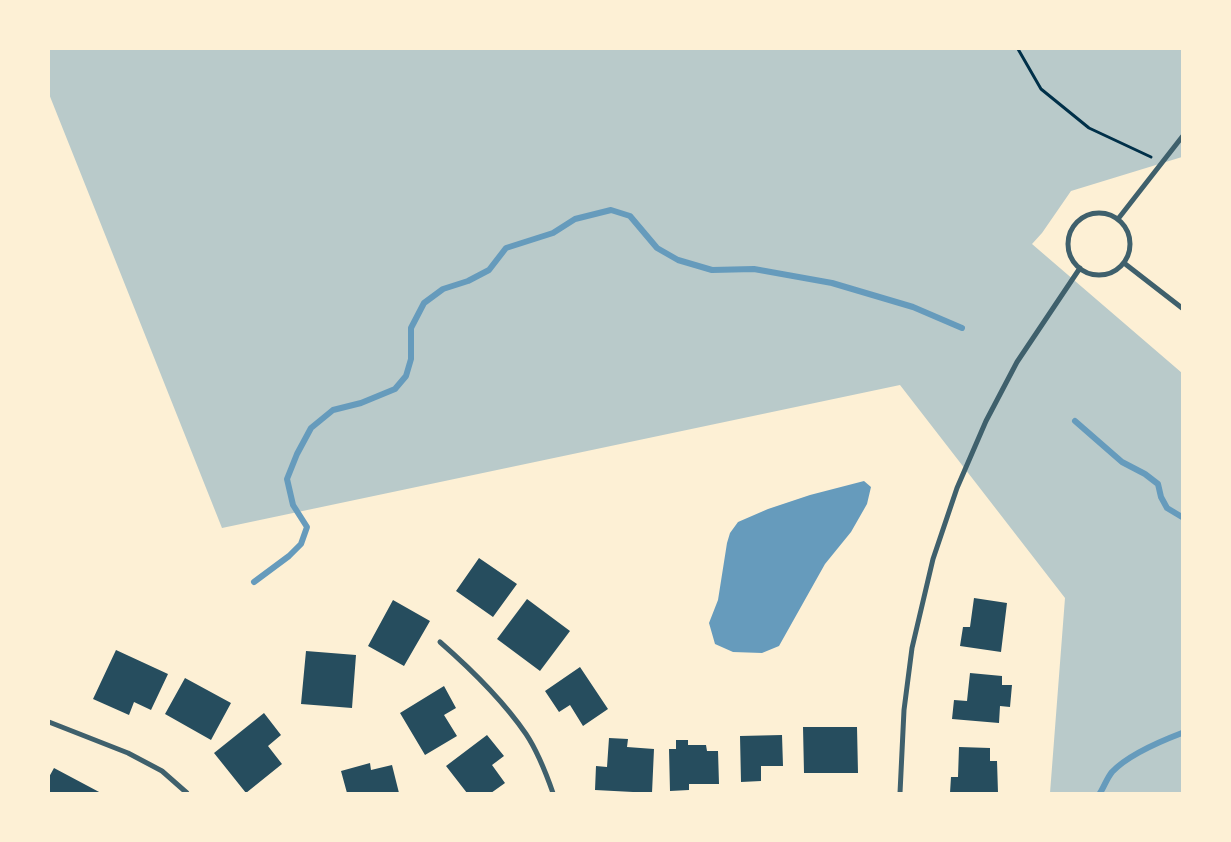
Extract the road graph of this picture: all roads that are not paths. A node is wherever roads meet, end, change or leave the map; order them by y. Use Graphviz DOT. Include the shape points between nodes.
graph roads {
  1 [pos="1182,137"];
  2 [pos="1118,219"];
  3 [pos="1124,263"];
  4 [pos="1080,268"];
  5 [pos="1182,308"];
  6 [pos="440,642"];
  7 [pos="49,722"];
  8 [pos="186,793"];
  9 [pos="553,793"];
  10 [pos="900,793"];
  1 -- 2 [label="street"];
  2 -- 3 [label="street" via="1126,228 1130,242"];
  2 -- 4 [label="street" via="1106,213 1092,213 1074,226 1069,250"];
  3 -- 4 [label="street" via="1112,272 1100,275"];
  3 -- 5 [label="street"];
  4 -- 10 [label="street" via="1017,362 986,421 957,488 933,559 912,648 904,710"];
  6 -- 9 [label="street" via="479,677 527,735"];
  7 -- 8 [label="street" via="128,753 162,771"];
}
